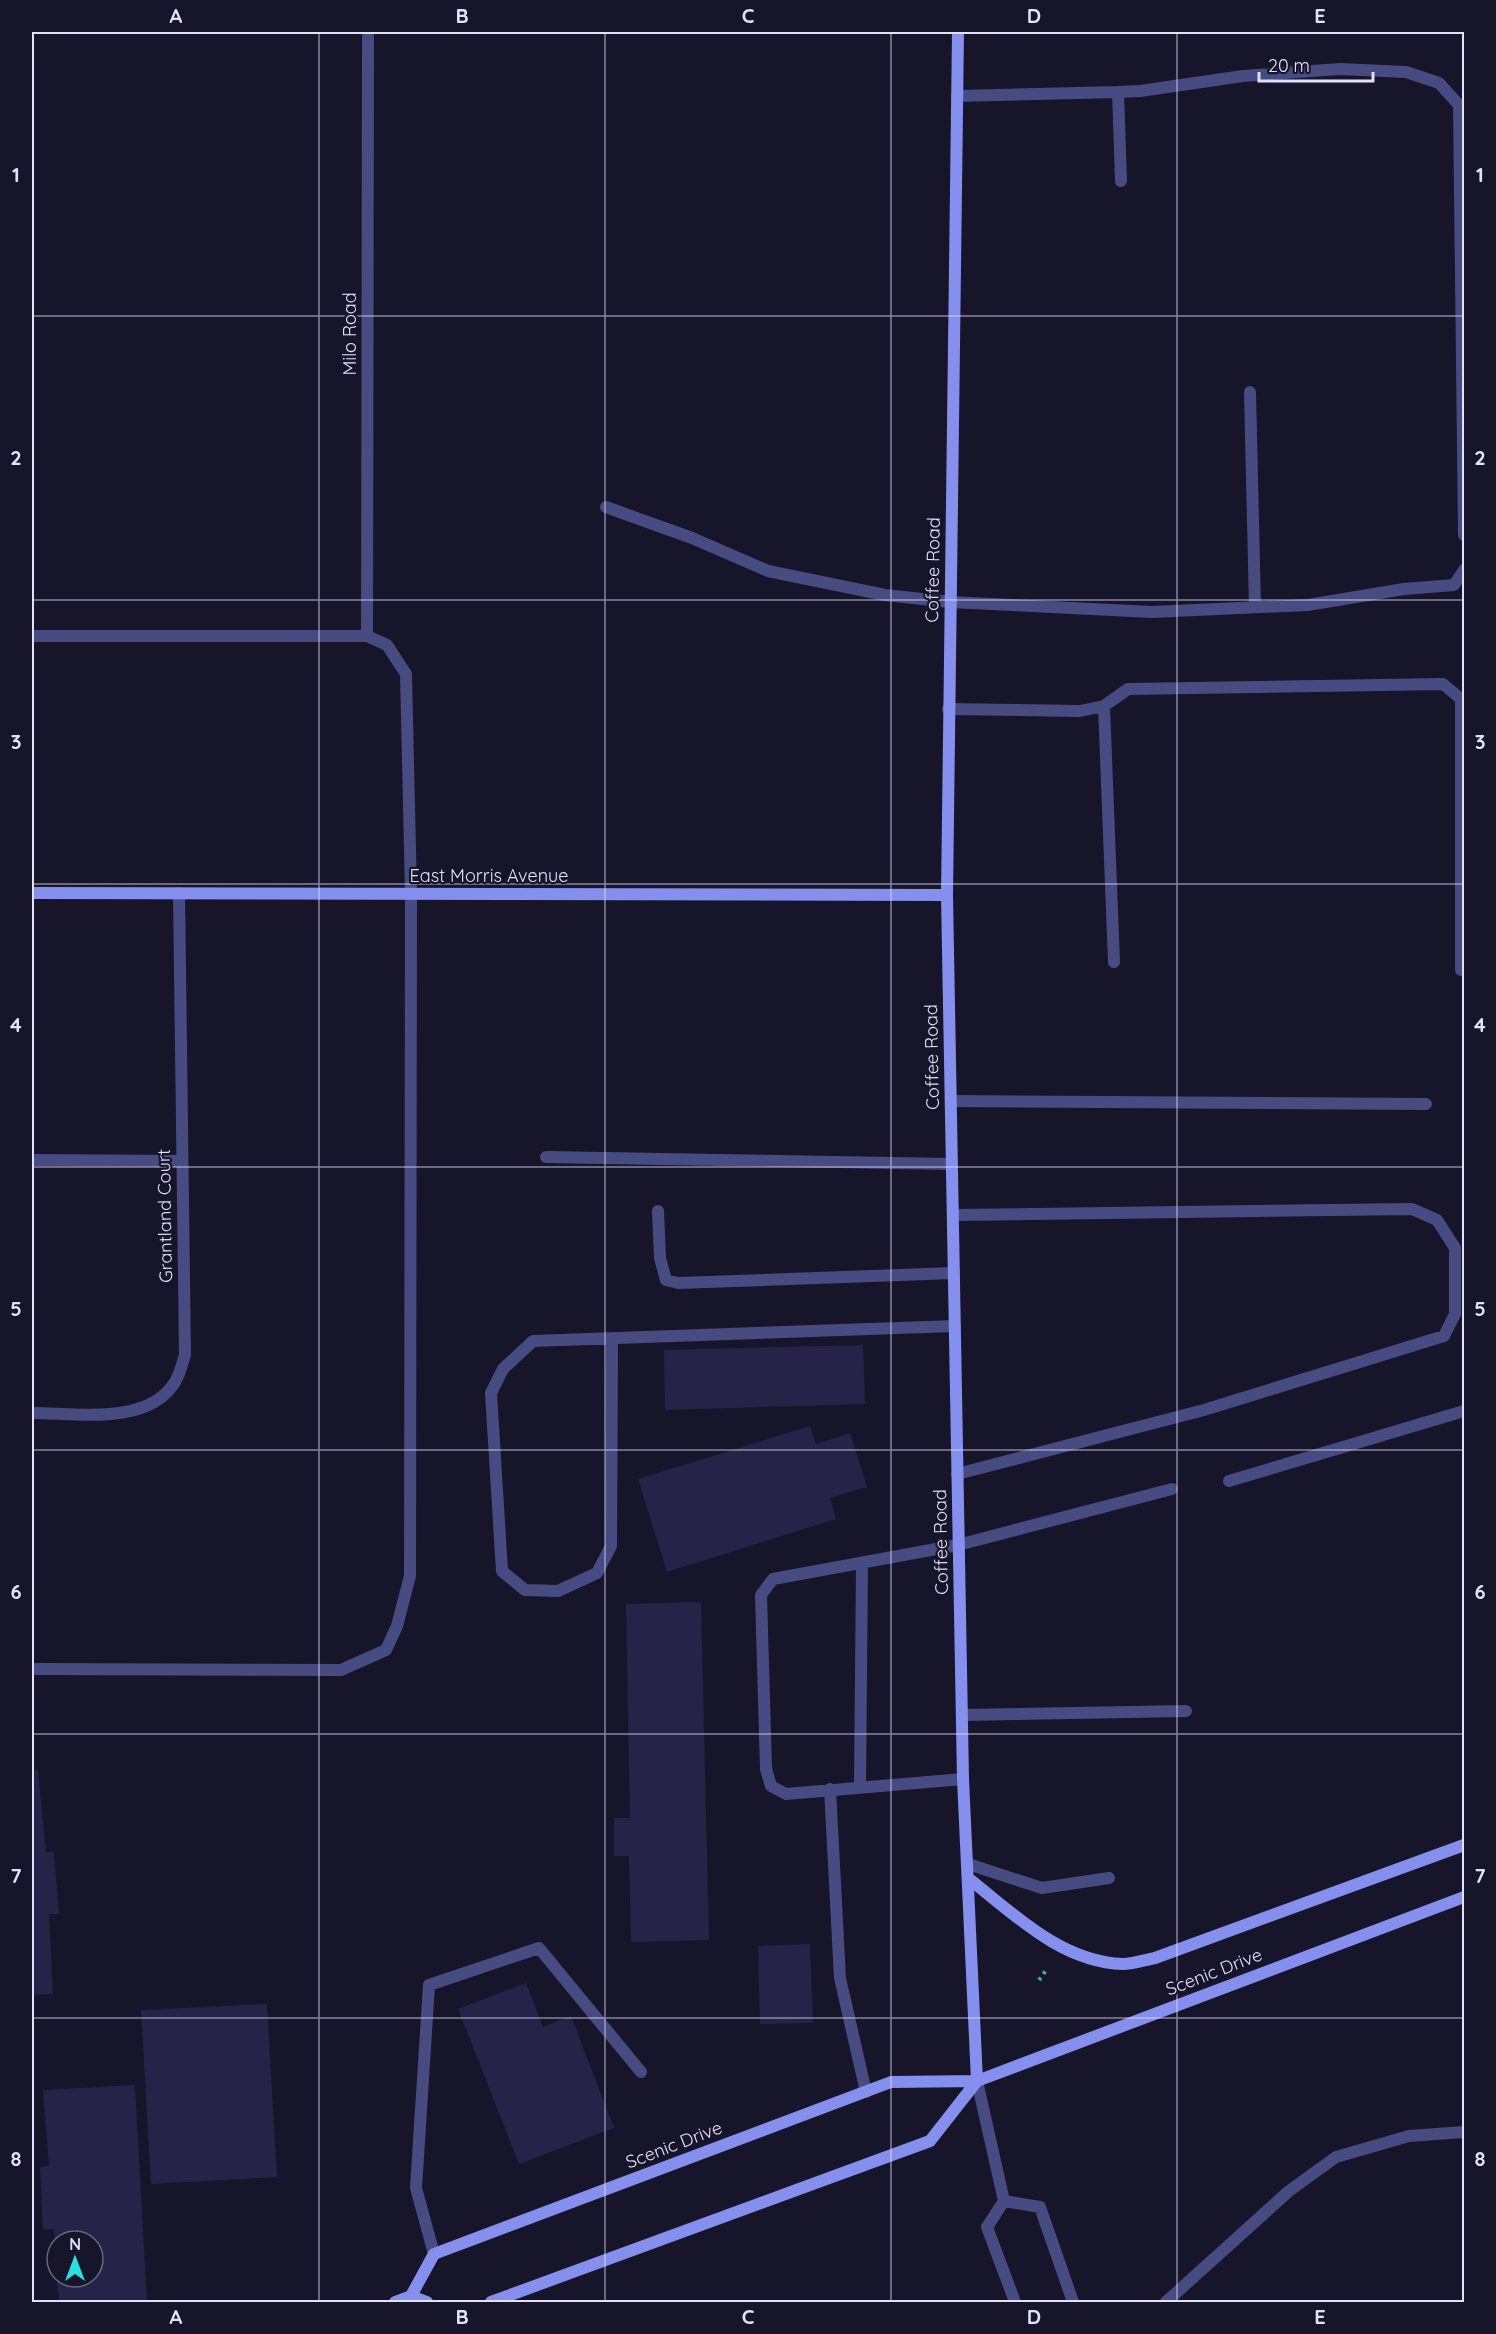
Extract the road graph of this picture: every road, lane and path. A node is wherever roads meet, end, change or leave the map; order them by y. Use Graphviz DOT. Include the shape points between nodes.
graph roads {
  1 [pos="368,32"];
  2 [pos="958,32"];
  3 [pos="1118,92"];
  4 [pos="957,96"];
  5 [pos="1121,182"];
  6 [pos="1250,392"];
  7 [pos="606,507"];
  8 [pos="1464,535"];
  9 [pos="1464,570"];
  10 [pos="950,602"];
  11 [pos="1255,607"];
  12 [pos="32,636"];
  13 [pos="367,636"];
  14 [pos="1104,706"];
  15 [pos="948,709"];
  16 [pos="32,893"];
  17 [pos="179,893"];
  18 [pos="411,894"];
  19 [pos="947,895"];
  20 [pos="1114,962"];
  21 [pos="1461,970"];
  22 [pos="951,1101"];
  23 [pos="1426,1104"];
  24 [pos="546,1158"];
  25 [pos="32,1160"];
  26 [pos="182,1161"];
  27 [pos="952,1164"];
  28 [pos="658,1211"];
  29 [pos="953,1215"];
  30 [pos="954,1273"];
  31 [pos="955,1326"];
  32 [pos="612,1339"];
  33 [pos="1464,1411"];
  34 [pos="32,1413"];
  35 [pos="957,1474"];
  36 [pos="1229,1481"];
  37 [pos="1172,1489"];
  38 [pos="958,1545"];
  39 [pos="862,1563"];
  40 [pos="32,1669"];
  41 [pos="1186,1711"];
  42 [pos="962,1715"];
  43 [pos="963,1779"];
  44 [pos="860,1786"];
  45 [pos="830,1789"];
  46 [pos="1464,1845"];
  47 [pos="968,1864"];
  48 [pos="968,1878"];
  49 [pos="1109,1878"];
  50 [pos="1464,1897"];
  51 [pos="1053,1961"];
  52 [pos="1039,1980"];
  53 [pos="641,2072"];
  54 [pos="977,2080"];
  55 [pos="866,2092"];
  56 [pos="1464,2132"];
  57 [pos="1004,2201"];
  58 [pos="434,2254"];
  59 [pos="411,2296"];
  60 [pos="395,2302"];
  61 [pos="427,2302"];
  62 [pos="491,2302"];
  63 [pos="1015,2302"];
  64 [pos="1073,2302"];
  65 [pos="1166,2302"];
  1 -- 13 [label="street, Milo Road"];
  2 -- 4 [label="main road, Coffee Road"];
  3 -- 4 [label="street"];
  3 -- 5 [label="street"];
  3 -- 8 [label="street" via="1243,76 1340,69 1406,72 1439,83 1459,105"];
  4 -- 10 [label="main road, Coffee Road"];
  6 -- 11 [label="street"];
  7 -- 10 [label="street" via="768,571 885,596"];
  9 -- 11 [label="street" via="1454,585 1404,588 1308,605"];
  10 -- 11 [label="street" via="1152,612"];
  10 -- 15 [label="main road, Coffee Road"];
  12 -- 13 [label="street"];
  13 -- 18 [label="street" via="387,645 406,674"];
  14 -- 15 [label="street" via="1080,711"];
  14 -- 20 [label="street"];
  14 -- 21 [label="street" via="1128,689 1443,684 1461,699"];
  15 -- 19 [label="main road, Coffee Road"];
  16 -- 17 [label="main road, East Morris Avenue"];
  17 -- 18 [label="main road, East Morris Avenue"];
  17 -- 26 [label="street, Grantland Court"];
  18 -- 19 [label="main road, East Morris Avenue"];
  18 -- 40 [label="street" via="410,1576 397,1626 386,1650 341,1670"];
  19 -- 22 [label="main road, Coffee Road"];
  22 -- 23 [label="street"];
  22 -- 27 [label="main road, Coffee Road"];
  24 -- 27 [label="street"];
  25 -- 26 [label="street"];
  26 -- 34 [label="street, Grantland Court" via="185,1355 176,1382 154,1404 129,1413"];
  27 -- 29 [label="main road, Coffee Road"];
  28 -- 30 [label="street" via="660,1258 666,1280 678,1284"];
  29 -- 30 [label="main road, Coffee Road"];
  29 -- 35 [label="street" via="1412,1209 1437,1220 1455,1248 1455,1314 1444,1336 1204,1410"];
  30 -- 31 [label="main road, Coffee Road"];
  31 -- 32 [label="street"];
  31 -- 35 [label="main road, Coffee Road"];
  32 -- 32 [label="street" via="533,1341 503,1369 490,1393 502,1571 525,1590 558,1591 597,1573 611,1546"];
  33 -- 36 [label="street"];
  35 -- 38 [label="main road, Coffee Road"];
  37 -- 38 [label="street"];
  38 -- 39 [label="street"];
  38 -- 42 [label="main road, Coffee Road"];
  39 -- 44 [label="street"];
  39 -- 45 [label="street" via="773,1579 761,1595 766,1769 771,1786 786,1794"];
  41 -- 42 [label="street"];
  42 -- 43 [label="main road, Coffee Road"];
  43 -- 44 [label="street"];
  43 -- 47 [label="main road, Coffee Road"];
  44 -- 45 [label="street"];
  45 -- 55 [label="street" via="840,1978"];
  46 -- 48 [label="main road" via="1155,1958 1124,1964 1093,1960 1046,1940"];
  47 -- 48 [label="main road, Coffee Road"];
  47 -- 49 [label="street" via="1042,1888"];
  48 -- 54 [label="main road, Coffee Road"];
  50 -- 54 [label="main road, Scenic Drive"];
  51 -- 52 [label="path"];
  53 -- 58 [label="street" via="539,1948 429,1985 416,2188"];
  54 -- 55 [label="main road, Scenic Drive" via="891,2082"];
  54 -- 57 [label="street"];
  54 -- 62 [label="main road" via="930,2141"];
  55 -- 58 [label="main road, Scenic Drive"];
  56 -- 65 [label="street" via="1409,2136 1336,2157 1289,2192"];
  57 -- 63 [label="street" via="987,2227"];
  57 -- 64 [label="street" via="1040,2207"];
  58 -- 59 [label="main road"];
  59 -- 60 [label="main road"];
  59 -- 61 [label="main road"];
}
